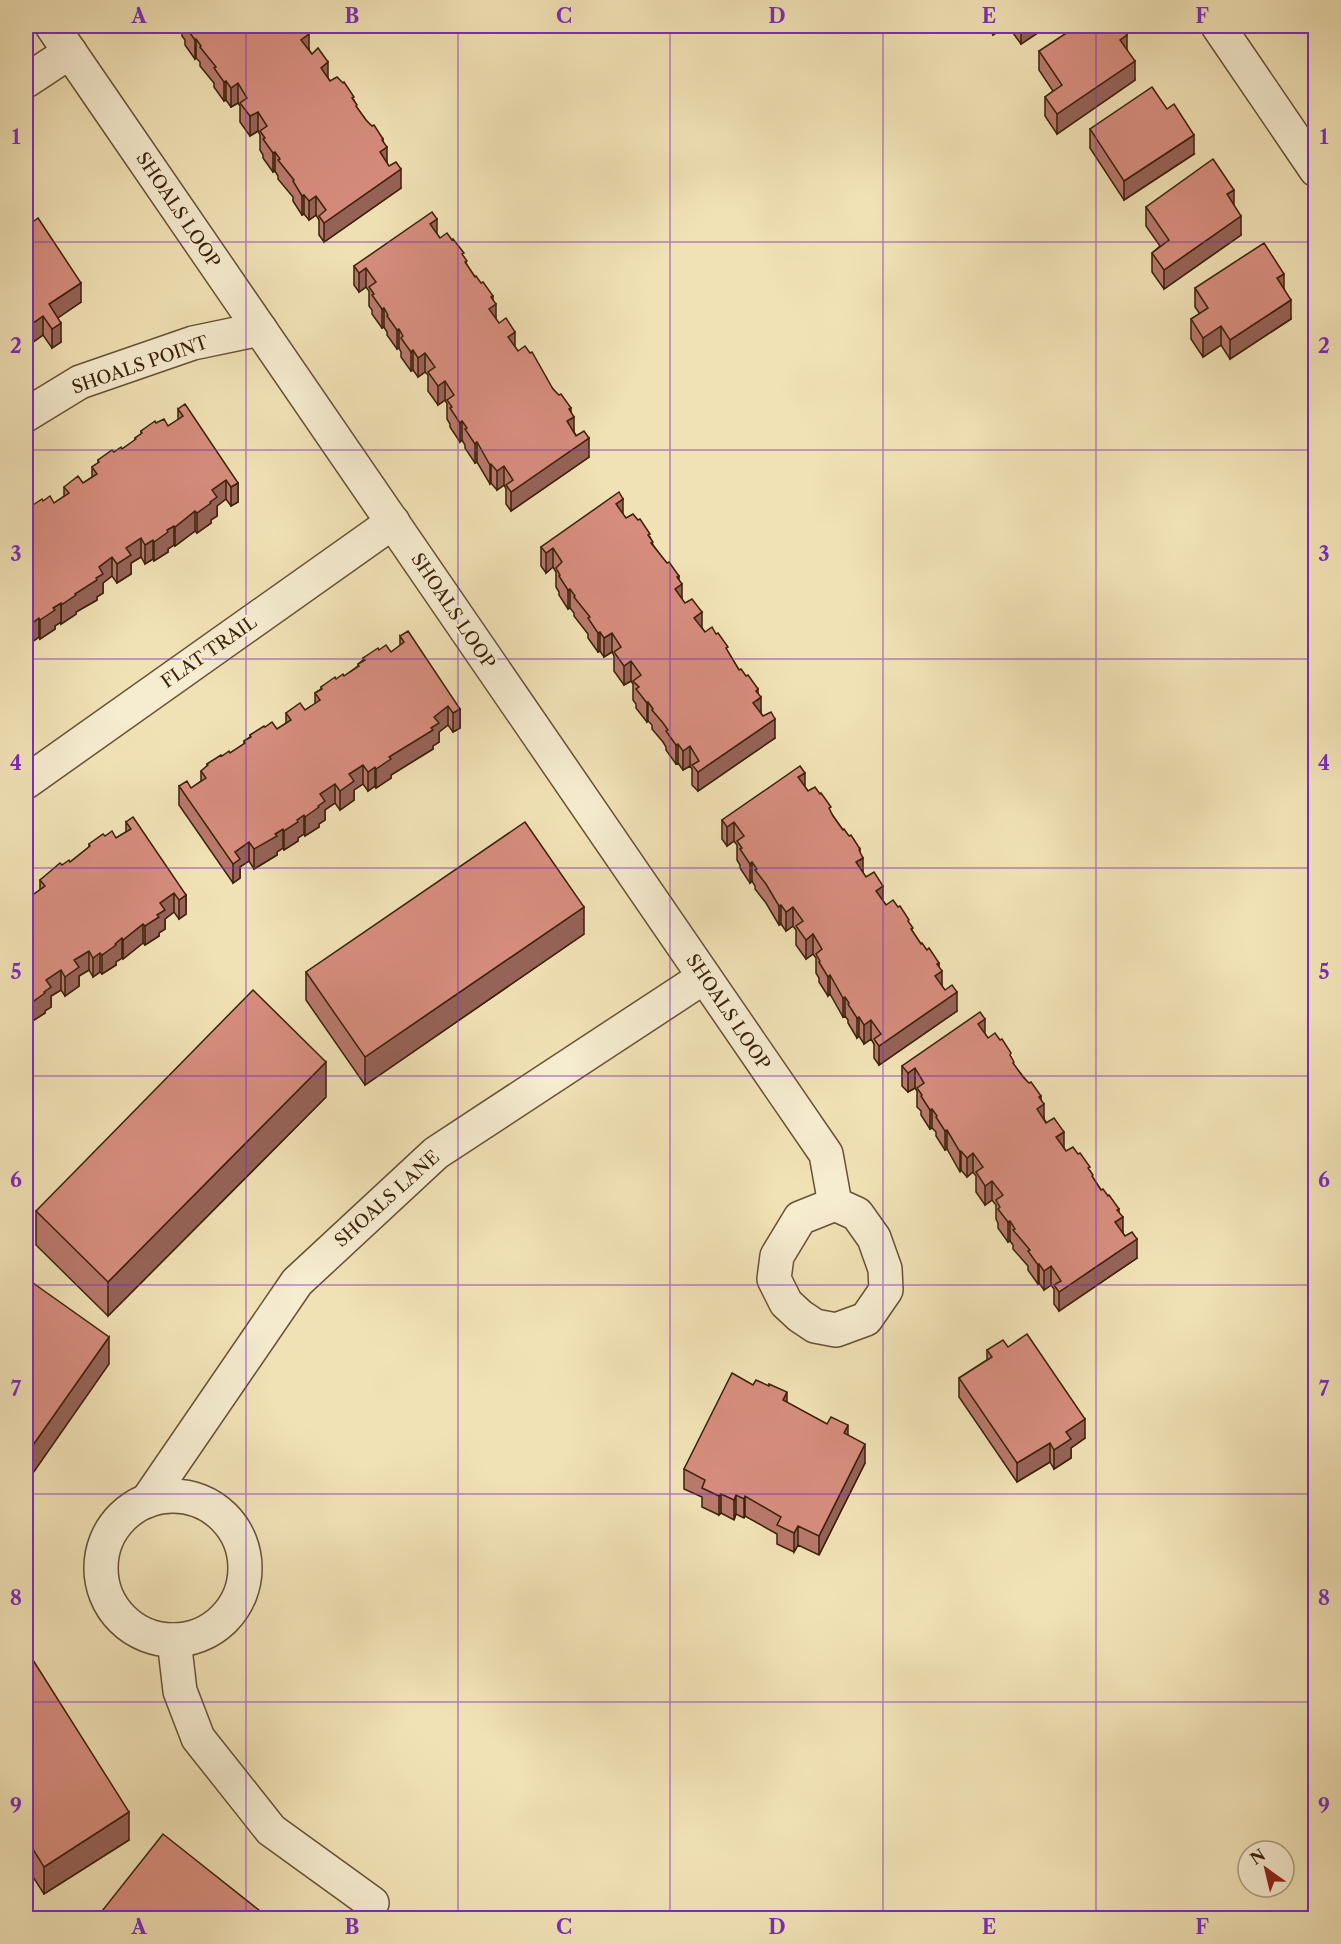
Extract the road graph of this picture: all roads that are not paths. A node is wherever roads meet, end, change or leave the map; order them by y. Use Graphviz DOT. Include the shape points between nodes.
graph roads {
  1 [pos="1218,26"];
  2 [pos="61,39"];
  3 [pos="26,81"];
  4 [pos="1316,170"];
  5 [pos="260,329"];
  6 [pos="26,415"];
  7 [pos="393,522"];
  8 [pos="26,782"];
  9 [pos="704,977"];
  10 [pos="836,1204"];
  11 [pos="147,1501"];
  12 [pos="174,1641"];
  13 [pos="372,1903"];
  1 -- 4 [label="street"];
  2 -- 3 [label="street"];
  2 -- 5 [label="street, SHOALS LOOP"];
  5 -- 6 [label="street, SHOALS POINT" via="193,343 80,382"];
  5 -- 7 [label="street, SHOALS LOOP"];
  7 -- 8 [label="street, FLAT TRAIL"];
  7 -- 9 [label="street, SHOALS LOOP"];
  9 -- 10 [label="street, SHOALS LOOP" via="825,1154"];
  9 -- 11 [label="street, SHOALS LANE" via="436,1153 297,1282"];
  11 -- 12 [label="street, SHOALS LANE" via="126,1514 109,1534 101,1557 102,1582 111,1605 128,1624 149,1636"];
  11 -- 12 [label="street, SHOALS LANE" via="170,1495 195,1499 217,1510 233,1527 243,1546 246,1569 242,1591 232,1611 196,1637"];
  12 -- 13 [label="street" via="180,1690 198,1738 272,1830"];
}
